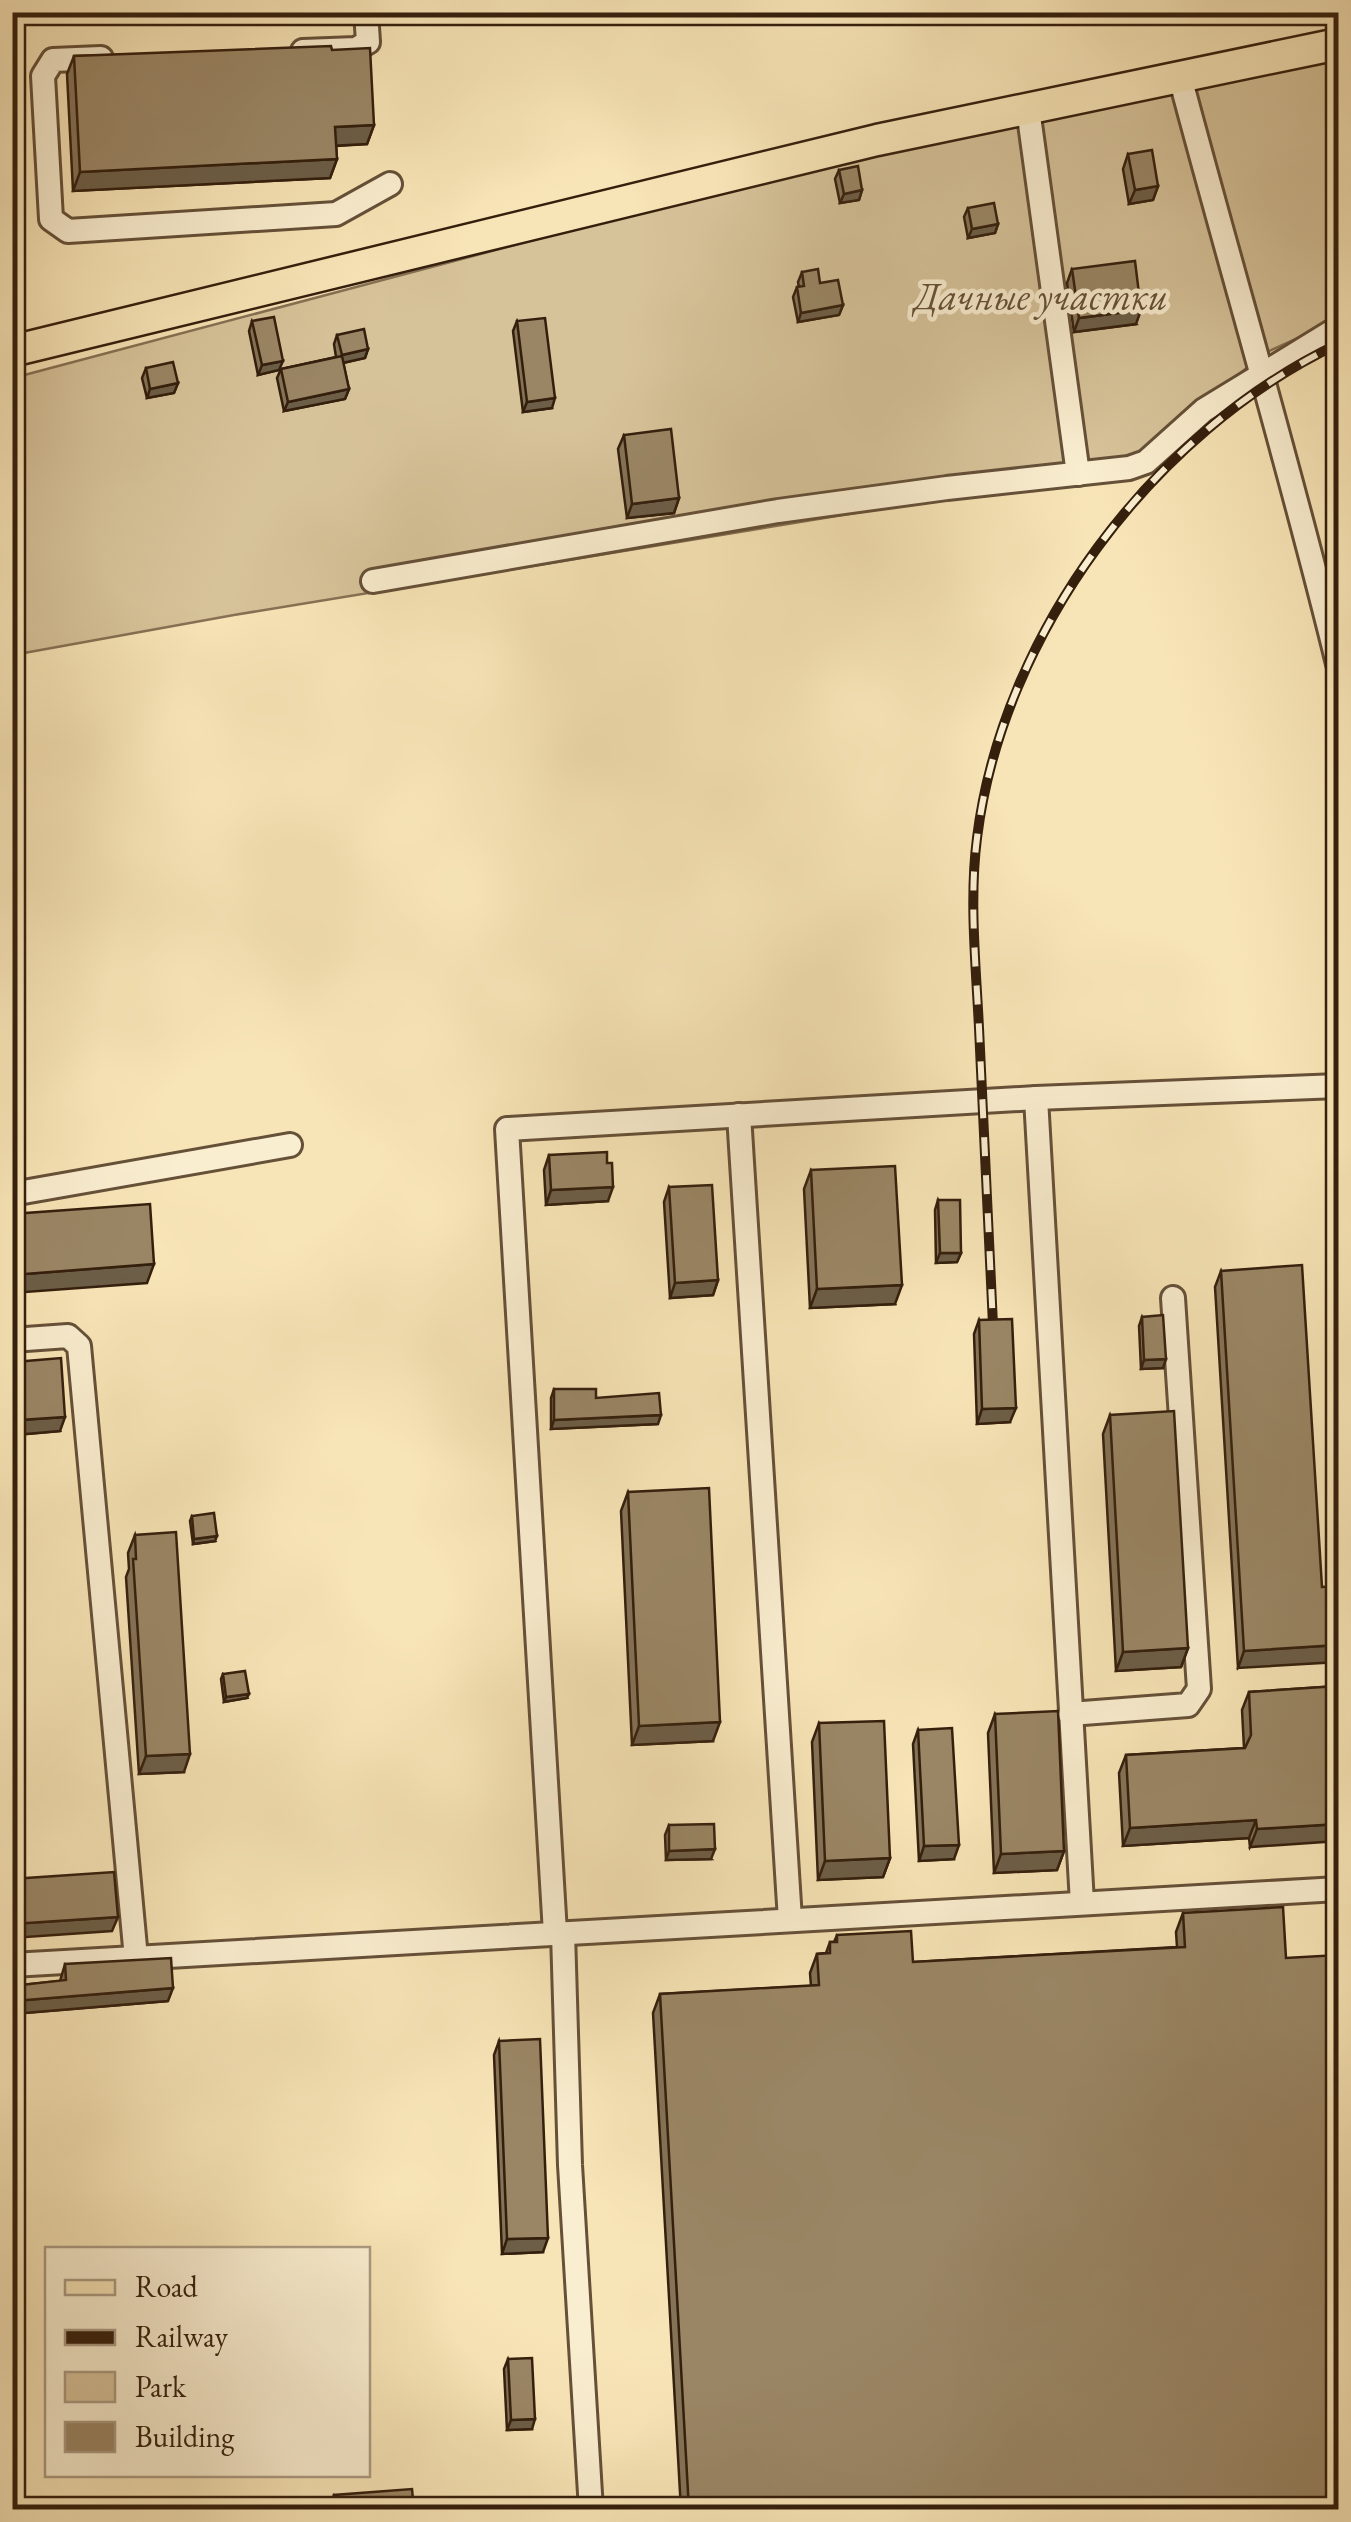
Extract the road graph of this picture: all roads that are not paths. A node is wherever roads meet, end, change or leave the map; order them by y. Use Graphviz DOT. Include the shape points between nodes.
graph roads {
  1 [pos="366,12"];
  2 [pos="1338,44"];
  3 [pos="280,52"];
  4 [pos="129,57"];
  5 [pos="1180,77"];
  6 [pos="1028,108"];
  7 [pos="390,184"];
  8 [pos="1338,328"];
  9 [pos="12,351"];
  10 [pos="1261,374"];
  11 [pos="1078,474"];
  12 [pos="373,580"];
  13 [pos="1338,664"];
  14 [pos="1338,1086"];
  15 [pos="1036,1098"];
  16 [pos="738,1116"];
  17 [pos="290,1144"];
  18 [pos="12,1194"];
  19 [pos="1173,1298"];
  20 [pos="12,1340"];
  21 [pos="1070,1714"];
  22 [pos="1338,1889"];
  23 [pos="1082,1903"];
  24 [pos="790,1920"];
  25 [pos="559,1933"];
  26 [pos="136,1958"];
  27 [pos="12,1965"];
  28 [pos="591,2510"];
  1 -- 3 [label="lane" via="368,42 356,49"];
  2 -- 5 [label="main road"];
  4 -- 7 [label="lane" via="53,60 43,76 51,219 68,231 336,214"];
  5 -- 6 [label="main road"];
  5 -- 10 [label="lane"];
  6 -- 9 [label="main road"];
  6 -- 11 [label="lane"];
  8 -- 10 [label="lane"];
  10 -- 11 [label="lane" via="1204,410 1146,462"];
  10 -- 13 [label="lane"];
  11 -- 12 [label="lane" via="778,511"];
  14 -- 15 [label="lane"];
  15 -- 16 [label="lane"];
  15 -- 21 [label="lane"];
  16 -- 24 [label="lane"];
  16 -- 25 [label="lane" via="508,1128"];
  17 -- 18 [label="lane"];
  19 -- 21 [label="lane" via="1199,1689 1188,1705"];
  20 -- 26 [label="lane" via="68,1336 79,1346"];
  21 -- 23 [label="lane"];
  22 -- 23 [label="lane"];
  23 -- 24 [label="lane"];
  24 -- 25 [label="lane"];
  25 -- 26 [label="lane"];
  25 -- 28 [label="lane"];
  26 -- 27 [label="lane"];
}
